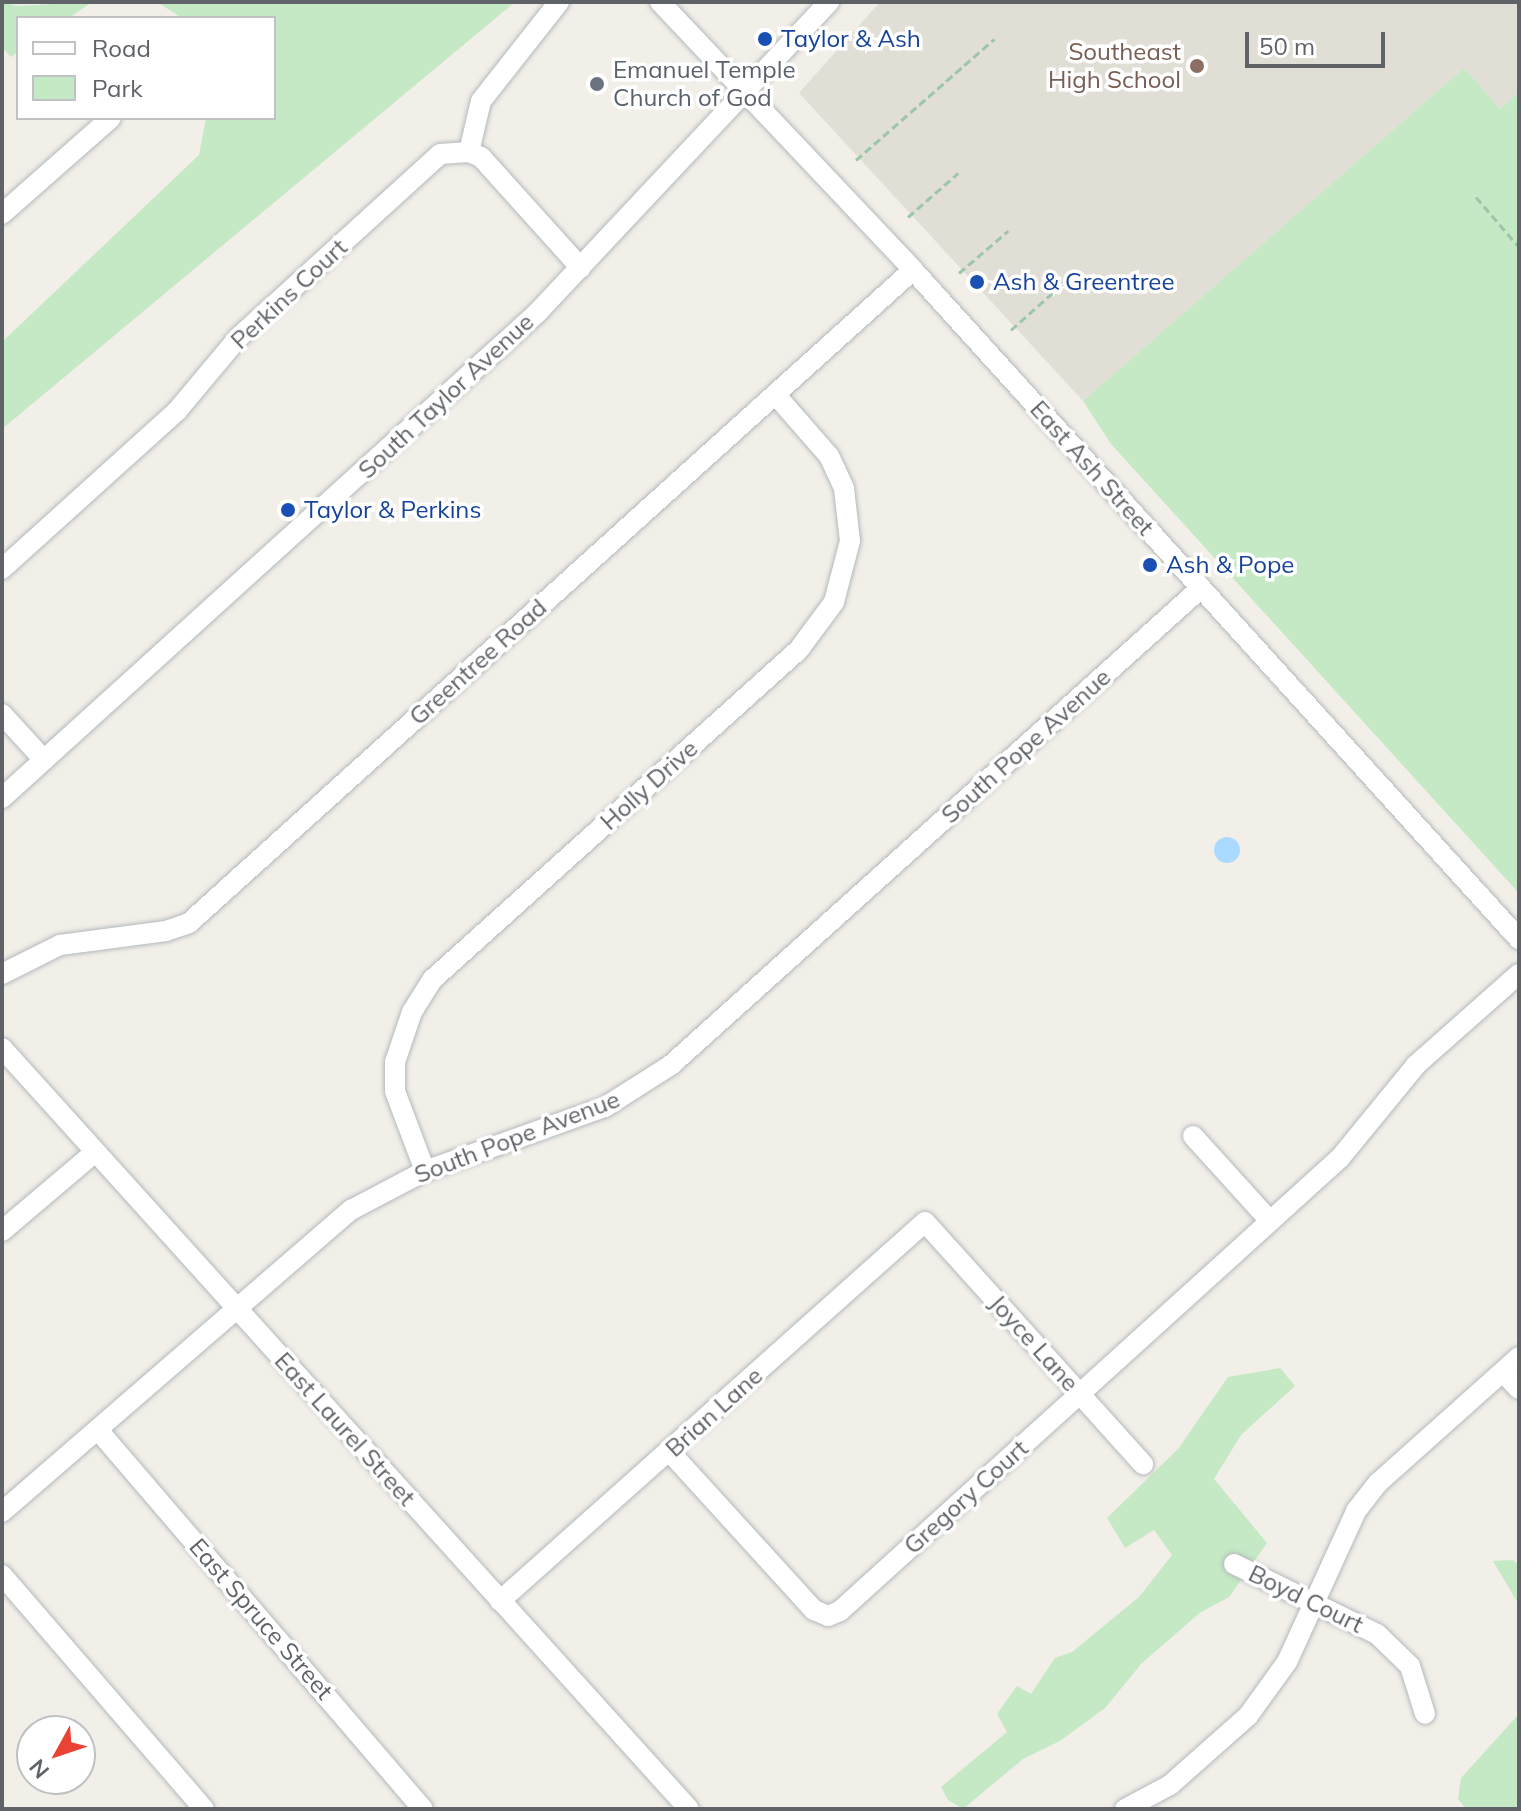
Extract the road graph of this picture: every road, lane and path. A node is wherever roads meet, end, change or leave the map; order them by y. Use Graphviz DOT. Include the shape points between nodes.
graph roads {
  1 [pos="559,2"];
  2 [pos="660,2"];
  3 [pos="829,2"];
  4 [pos="994,39"];
  5 [pos="745,94"];
  6 [pos="109,120"];
  7 [pos="470,143"];
  8 [pos="856,160"];
  9 [pos="958,173"];
  10 [pos="1476,197"];
  11 [pos="2,214"];
  12 [pos="908,217"];
  13 [pos="1008,231"];
  14 [pos="1519,247"];
  15 [pos="581,268"];
  16 [pos="913,270"];
  17 [pos="959,273"];
  18 [pos="1058,288"];
  19 [pos="1011,330"];
  20 [pos="775,394"];
  21 [pos="2,569"];
  22 [pos="1201,588"];
  23 [pos="2,714"];
  24 [pos="44,760"];
  25 [pos="2,798"];
  26 [pos="1519,939"];
  27 [pos="2,974"];
  28 [pos="1519,974"];
  29 [pos="2,1048"];
  30 [pos="1193,1136"];
  31 [pos="95,1152"];
  32 [pos="425,1171"];
  33 [pos="1270,1221"];
  34 [pos="925,1222"];
  35 [pos="2,1231"];
  36 [pos="237,1309"];
  37 [pos="1519,1357"];
  38 [pos="1503,1372"];
  39 [pos="1519,1389"];
  40 [pos="1079,1393"];
  41 [pos="98,1430"];
  42 [pos="670,1452"];
  43 [pos="1143,1464"];
  44 [pos="2,1512"];
  45 [pos="1234,1564"];
  46 [pos="2,1575"];
  47 [pos="1314,1600"];
  48 [pos="500,1601"];
  49 [pos="1425,1714"];
  50 [pos="1156,1803"];
  51 [pos="204,1809"];
  52 [pos="423,1809"];
  53 [pos="689,1809"];
  54 [pos="1125,1809"];
  1 -- 7 [label="street" via="481,101"];
  2 -- 5 [label="street, East Ash Street"];
  3 -- 5 [label="street, South Taylor Avenue"];
  4 -- 8 [label="path"];
  5 -- 15 [label="street, South Taylor Avenue"];
  5 -- 16 [label="street, East Ash Street"];
  6 -- 11 [label="street"];
  7 -- 15 [label="street"];
  7 -- 21 [label="street, Perkins Court" via="440,154 238,338 177,411"];
  9 -- 12 [label="path"];
  10 -- 14 [label="path"];
  13 -- 17 [label="path"];
  15 -- 24 [label="street, South Taylor Avenue" via="482,365"];
  16 -- 20 [label="street, Greentree Road"];
  16 -- 22 [label="street, East Ash Street"];
  18 -- 19 [label="path"];
  20 -- 27 [label="street, Greentree Road" via="189,923 166,931 60,945"];
  20 -- 32 [label="street, Holly Drive" via="829,456 844,488 850,541 834,602 800,648 433,979 412,1012 395,1062 395,1091"];
  22 -- 26 [label="street, East Ash Street"];
  22 -- 32 [label="street, South Pope Avenue" via="671,1065 605,1107"];
  23 -- 24 [label="street"];
  24 -- 25 [label="street, South Taylor Avenue"];
  28 -- 33 [label="street, Gregory Court" via="1416,1065 1340,1158"];
  29 -- 31 [label="street, East Laurel Street"];
  30 -- 33 [label="street"];
  31 -- 35 [label="street"];
  31 -- 36 [label="street, East Laurel Street"];
  32 -- 36 [label="street, South Pope Avenue" via="342,1217"];
  33 -- 40 [label="street, Gregory Court"];
  34 -- 40 [label="street, Joyce Lane"];
  34 -- 42 [label="street, Brian Lane"];
  36 -- 41 [label="street, South Pope Avenue"];
  36 -- 48 [label="street, East Laurel Street"];
  37 -- 38 [label="street"];
  38 -- 39 [label="street"];
  38 -- 47 [label="street" via="1378,1483 1341,1535"];
  40 -- 42 [label="street, Gregory Court" via="827,1624"];
  40 -- 43 [label="street, Joyce Lane"];
  41 -- 44 [label="street, South Pope Avenue"];
  41 -- 52 [label="street, East Spruce Street"];
  42 -- 48 [label="street, Brian Lane"];
  45 -- 47 [label="street, Boyd Court"];
  46 -- 51 [label="street"];
  47 -- 49 [label="street, Boyd Court" via="1393,1648 1410,1666"];
  47 -- 50 [label="street" via="1268,1692"];
  48 -- 53 [label="street, East Laurel Street"];
  50 -- 54 [label="street"];
}
